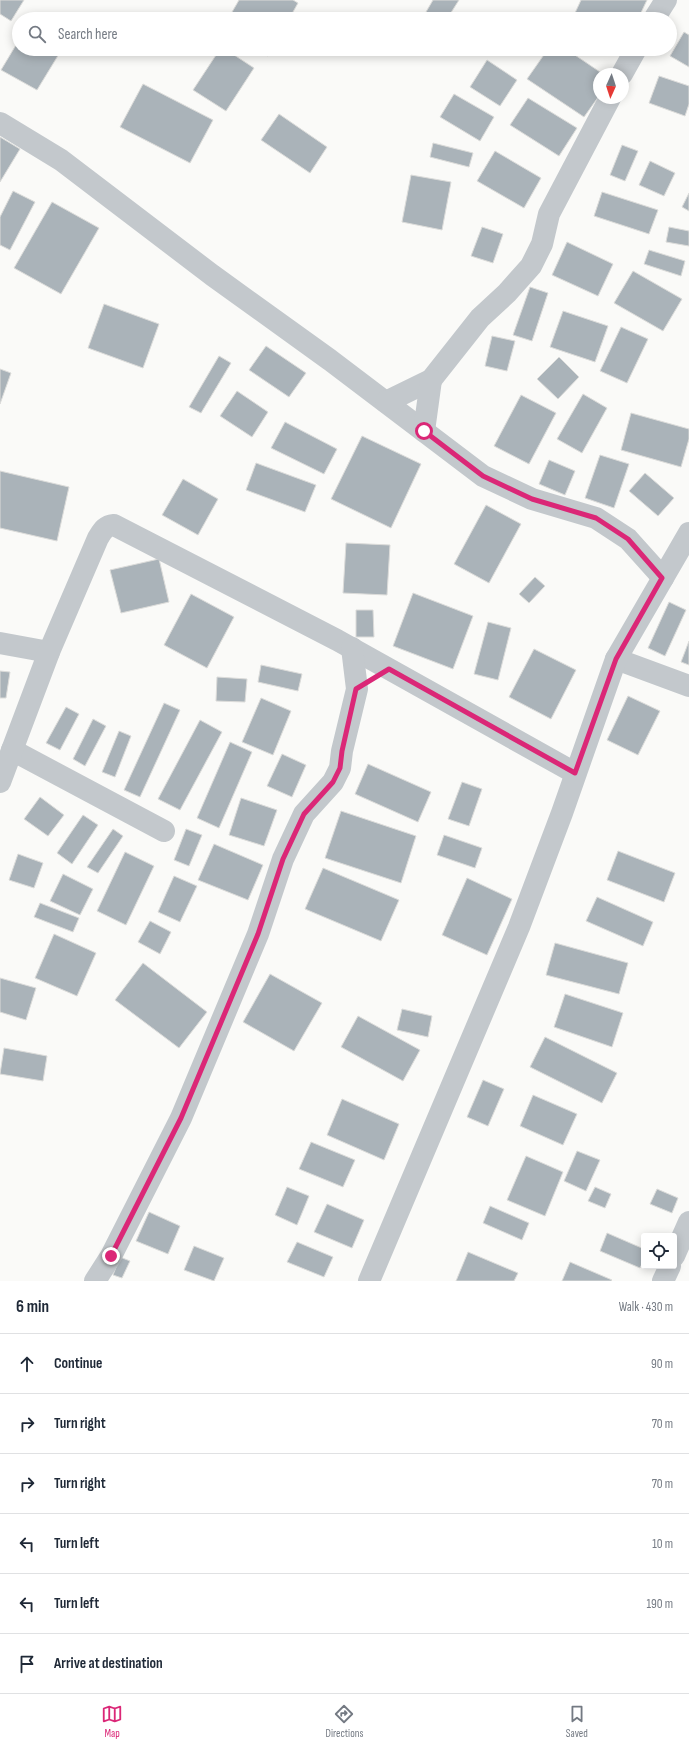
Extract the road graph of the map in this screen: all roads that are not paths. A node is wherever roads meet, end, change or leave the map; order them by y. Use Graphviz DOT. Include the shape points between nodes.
graph roads {
  1 [pos="666,0"];
  2 [pos="658,12"];
  3 [pos="632,56"];
  4 [pos="625,68"];
  5 [pos="607,104"];
  6 [pos="0,123"];
  7 [pos="431,380"];
  8 [pos="386,402"];
  9 [pos="424,431"];
  10 [pos="689,533"];
  11 [pos="662,578"];
  12 [pos="0,643"];
  13 [pos="352,648"];
  14 [pos="49,652"];
  15 [pos="616,659"];
  16 [pos="389,669"];
  17 [pos="689,686"];
  18 [pos="356,689"];
  19 [pos="12,750"];
  20 [pos="575,773"];
  21 [pos="0,782"];
  22 [pos="164,831"];
  23 [pos="689,1222"];
  24 [pos="677,1249"];
  25 [pos="669,1269"];
  26 [pos="95,1281"];
  27 [pos="369,1281"];
  28 [pos="663,1281"];
  1 -- 2 [label="street"];
  3 -- 4 [label="street"];
  5 -- 7 [label="street" via="549,214 542,244 531,266 480,318"];
  6 -- 8 [label="street" via="61,160 212,275"];
  7 -- 8 [label="street"];
  7 -- 9 [label="street"];
  8 -- 9 [label="street"];
  9 -- 11 [label="street" via="483,476 532,499 596,518 628,539"];
  10 -- 11 [label="street"];
  11 -- 15 [label="street"];
  12 -- 14 [label="street"];
  13 -- 14 [label="street" via="114,525 103,529 98,538"];
  13 -- 16 [label="street"];
  13 -- 18 [label="street"];
  14 -- 19 [label="street"];
  15 -- 17 [label="street"];
  15 -- 20 [label="street"];
  16 -- 18 [label="street"];
  16 -- 20 [label="street"];
  18 -- 26 [label="street" via="340,768 333,782 304,814 283,859 258,934 181,1118 111,1256"];
  19 -- 21 [label="street"];
  19 -- 22 [label="street"];
  20 -- 27 [label="street" via="519,927"];
  23 -- 24 [label="street"];
  25 -- 28 [label="street"];
}
